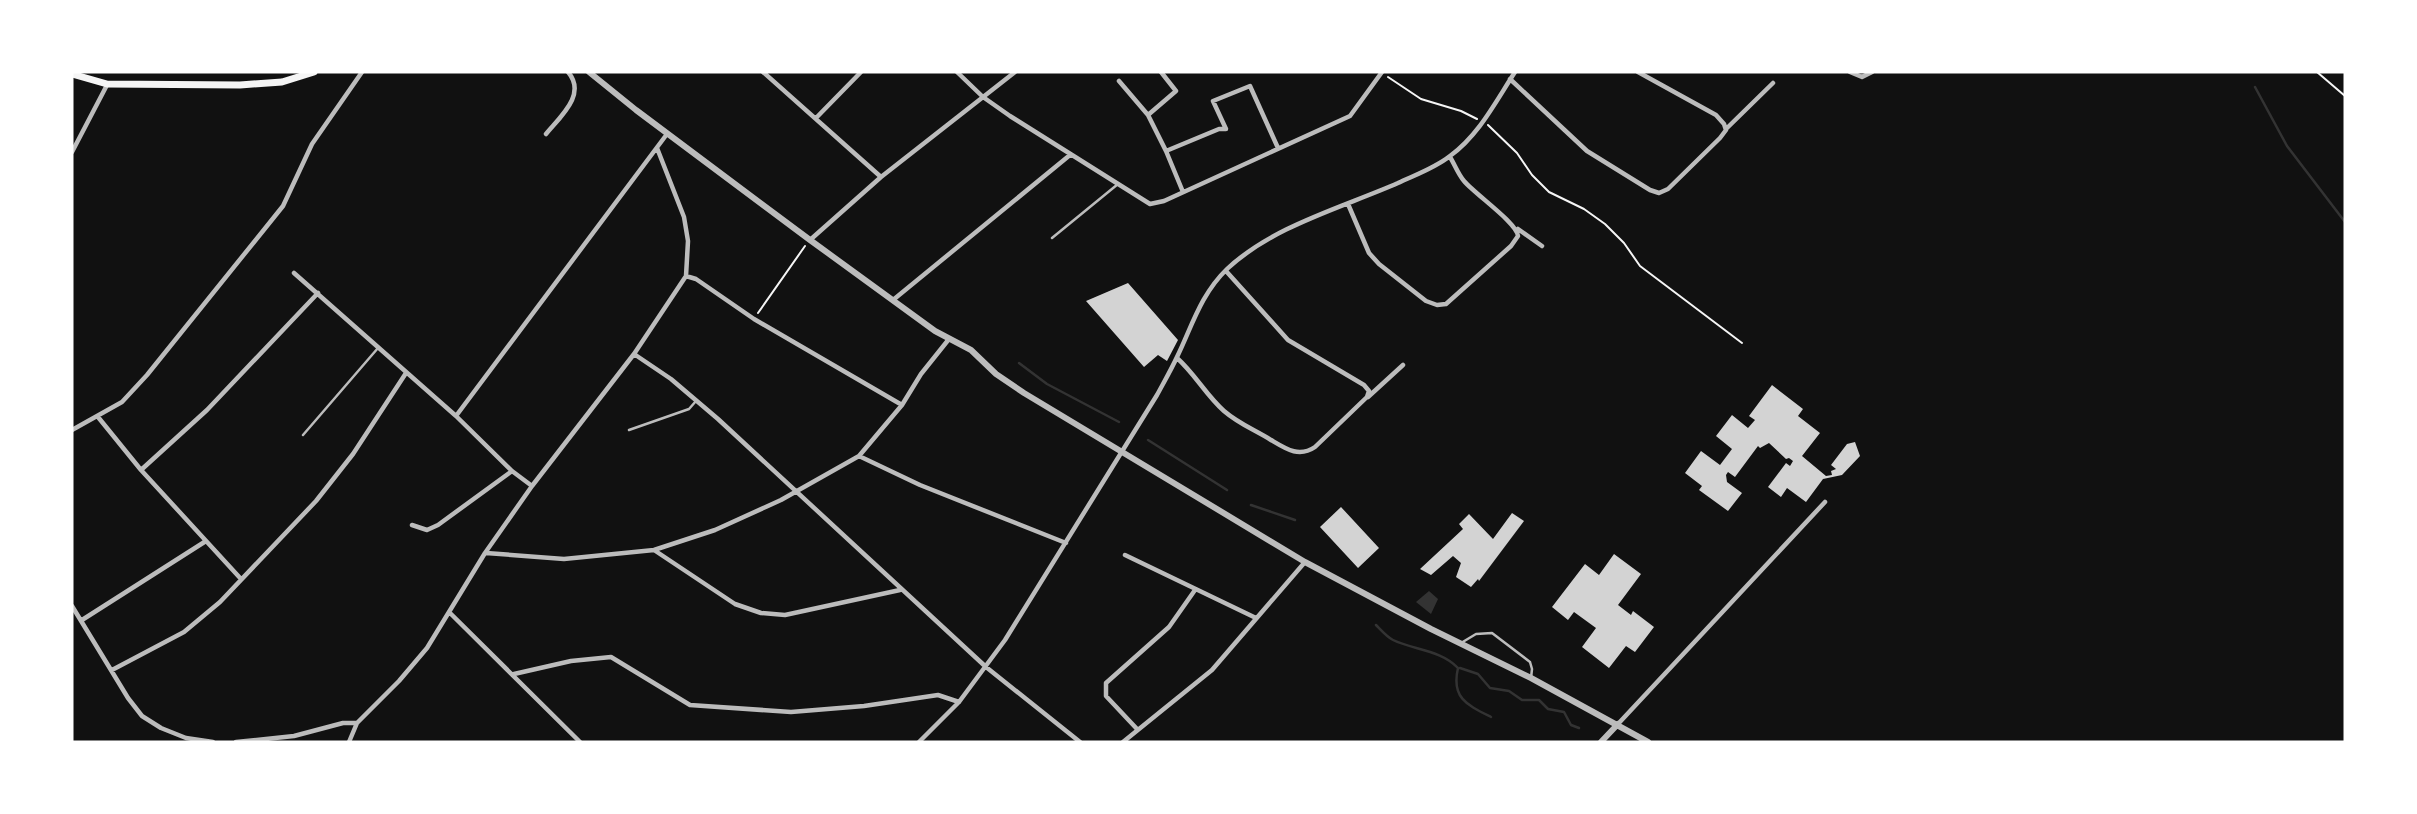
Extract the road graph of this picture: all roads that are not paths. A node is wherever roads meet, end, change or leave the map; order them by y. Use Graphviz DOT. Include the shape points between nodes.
graph roads {
  1 [pos="314,72"];
  2 [pos="362,72"];
  3 [pos="568,72"];
  4 [pos="589,72"];
  5 [pos="763,72"];
  6 [pos="861,72"];
  7 [pos="957,72"];
  8 [pos="1015,72"];
  9 [pos="1161,72"];
  10 [pos="1381,72"];
  11 [pos="1515,72"];
  12 [pos="1637,72"];
  13 [pos="1850,72"];
  14 [pos="1872,72"];
  15 [pos="72,74"];
  16 [pos="1510,79"];
  17 [pos="1119,81"];
  18 [pos="1773,83"];
  19 [pos="107,84"];
  20 [pos="983,97"];
  21 [pos="1148,115"];
  22 [pos="816,118"];
  23 [pos="1726,130"];
  24 [pos="546,134"];
  25 [pos="667,134"];
  26 [pos="1279,148"];
  27 [pos="657,149"];
  28 [pos="1166,151"];
  29 [pos="72,152"];
  30 [pos="1070,155"];
  31 [pos="1450,157"];
  32 [pos="881,177"];
  33 [pos="1118,184"];
  34 [pos="1183,192"];
  35 [pos="1348,204"];
  36 [pos="1518,229"];
  37 [pos="1052,238"];
  38 [pos="810,240"];
  39 [pos="1542,246"];
  40 [pos="1226,271"];
  41 [pos="293,273"];
  42 [pos="687,276"];
  43 [pos="318,293"];
  44 [pos="893,300"];
  45 [pos="949,339"];
  46 [pos="378,348"];
  47 [pos="634,354"];
  48 [pos="1177,358"];
  49 [pos="1403,365"];
  50 [pos="406,373"];
  51 [pos="1367,397"];
  52 [pos="697,400"];
  53 [pos="902,405"];
  54 [pos="456,416"];
  55 [pos="99,417"];
  56 [pos="72,430"];
  57 [pos="629,430"];
  58 [pos="303,435"];
  59 [pos="1123,451"];
  60 [pos="859,456"];
  61 [pos="141,470"];
  62 [pos="512,471"];
  63 [pos="532,486"];
  64 [pos="797,493"];
  65 [pos="1825,502"];
  66 [pos="412,525"];
  67 [pos="206,541"];
  68 [pos="1066,543"];
  69 [pos="654,550"];
  70 [pos="485,553"];
  71 [pos="1125,555"];
  72 [pos="1305,562"];
  73 [pos="241,579"];
  74 [pos="901,590"];
  75 [pos="1195,590"];
  76 [pos="72,606"];
  77 [pos="449,612"];
  78 [pos="1256,618"];
  79 [pos="82,620"];
  80 [pos="1460,643"];
  81 [pos="986,667"];
  82 [pos="112,670"];
  83 [pos="513,674"];
  84 [pos="1531,678"];
  85 [pos="959,702"];
  86 [pos="357,723"];
  87 [pos="1618,724"];
  88 [pos="1137,730"];
  89 [pos="212,742"];
  90 [pos="236,742"];
  91 [pos="349,742"];
  92 [pos="580,742"];
  93 [pos="919,742"];
  94 [pos="1080,742"];
  95 [pos="1123,742"];
  96 [pos="1601,742"];
  97 [pos="1648,742"];
  1 -- 19 [label="main road" via="263,84"];
  2 -- 55 [label="street" via="312,144 283,206 147,375 122,402"];
  3 -- 24 [label="street" via="575,80 576,92"];
  4 -- 25 [label="street"];
  5 -- 22 [label="street"];
  6 -- 22 [label="street"];
  7 -- 20 [label="street"];
  8 -- 20 [label="street"];
  9 -- 21 [label="street" via="1176,91"];
  10 -- 26 [label="street" via="1350,116"];
  11 -- 16 [label="street"];
  12 -- 23 [label="street" via="1716,115"];
  13 -- 14 [label="street" via="1862,77"];
  15 -- 19 [label="main road"];
  16 -- 23 [label="street" via="1587,151 1650,190 1668,189"];
  16 -- 31 [label="street" via="1468,140"];
  17 -- 21 [label="street"];
  18 -- 23 [label="street"];
  19 -- 29 [label="street"];
  20 -- 30 [label="street"];
  20 -- 32 [label="street"];
  21 -- 28 [label="street"];
  22 -- 32 [label="street"];
  25 -- 27 [label="street"];
  25 -- 38 [label="street"];
  26 -- 28 [label="street" via="1250,86 1213,101 1226,129"];
  26 -- 34 [label="street"];
  27 -- 42 [label="street" via="684,217"];
  27 -- 54 [label="street"];
  28 -- 34 [label="street"];
  30 -- 33 [label="street"];
  30 -- 44 [label="street"];
  31 -- 35 [label="street"];
  31 -- 36 [label="street" via="1474,191"];
  32 -- 38 [label="street"];
  33 -- 34 [label="street" via="1150,204"];
  33 -- 37 [label="lane"];
  35 -- 36 [label="street" via="1369,253 1426,301 1437,304 1455,297 1511,246"];
  35 -- 40 [label="street" via="1283,232"];
  36 -- 39 [label="street"];
  38 -- 44 [label="street"];
  40 -- 48 [label="street" via="1206,294"];
  40 -- 51 [label="street" via="1288,340 1364,385"];
  41 -- 43 [label="street"];
  42 -- 47 [label="street"];
  42 -- 53 [label="street"];
  43 -- 46 [label="street"];
  43 -- 61 [label="street" via="207,410"];
  44 -- 45 [label="street"];
  45 -- 53 [label="street"];
  45 -- 59 [label="street" via="971,350 1013,385"];
  46 -- 50 [label="street"];
  46 -- 58 [label="lane"];
  47 -- 52 [label="street"];
  47 -- 63 [label="street"];
  48 -- 51 [label="street" via="1226,412 1297,453 1315,447"];
  48 -- 59 [label="street"];
  49 -- 51 [label="street"];
  50 -- 54 [label="street"];
  50 -- 73 [label="street" via="316,502"];
  52 -- 57 [label="lane" via="689,409"];
  52 -- 64 [label="street"];
  53 -- 60 [label="street"];
  54 -- 62 [label="street"];
  55 -- 56 [label="street"];
  55 -- 61 [label="street"];
  59 -- 68 [label="street"];
  59 -- 72 [label="street"];
  60 -- 64 [label="street"];
  60 -- 68 [label="street" via="923,487"];
  61 -- 67 [label="street"];
  62 -- 63 [label="street"];
  62 -- 66 [label="street" via="438,526 428,530"];
  63 -- 70 [label="street"];
  64 -- 69 [label="street" via="715,530"];
  64 -- 74 [label="street"];
  65 -- 87 [label="street"];
  67 -- 73 [label="street"];
  67 -- 79 [label="street"];
  68 -- 81 [label="street"];
  69 -- 70 [label="street" via="564,559"];
  69 -- 74 [label="street" via="735,604 761,613 785,615"];
  70 -- 77 [label="street"];
  71 -- 75 [label="street"];
  72 -- 78 [label="street"];
  72 -- 80 [label="street"];
  73 -- 82 [label="street" via="184,632"];
  74 -- 81 [label="street"];
  75 -- 78 [label="street"];
  75 -- 88 [label="street" via="1169,627 1106,683 1106,696"];
  76 -- 79 [label="street"];
  77 -- 83 [label="street"];
  77 -- 86 [label="street" via="427,648"];
  78 -- 88 [label="street" via="1212,670"];
  79 -- 82 [label="street"];
  80 -- 84 [label="street"];
  80 -- 84 [label="lane" via="1492,632 1530,662"];
  81 -- 85 [label="street"];
  81 -- 94 [label="street"];
  82 -- 89 [label="street" via="142,716 186,738"];
  83 -- 85 [label="street" via="611,657 690,705 791,712 938,695"];
  83 -- 92 [label="street"];
  84 -- 87 [label="street"];
  85 -- 93 [label="street"];
  86 -- 90 [label="street"];
  86 -- 91 [label="street"];
  87 -- 96 [label="street"];
  87 -- 97 [label="street"];
  88 -- 95 [label="street"];
}
